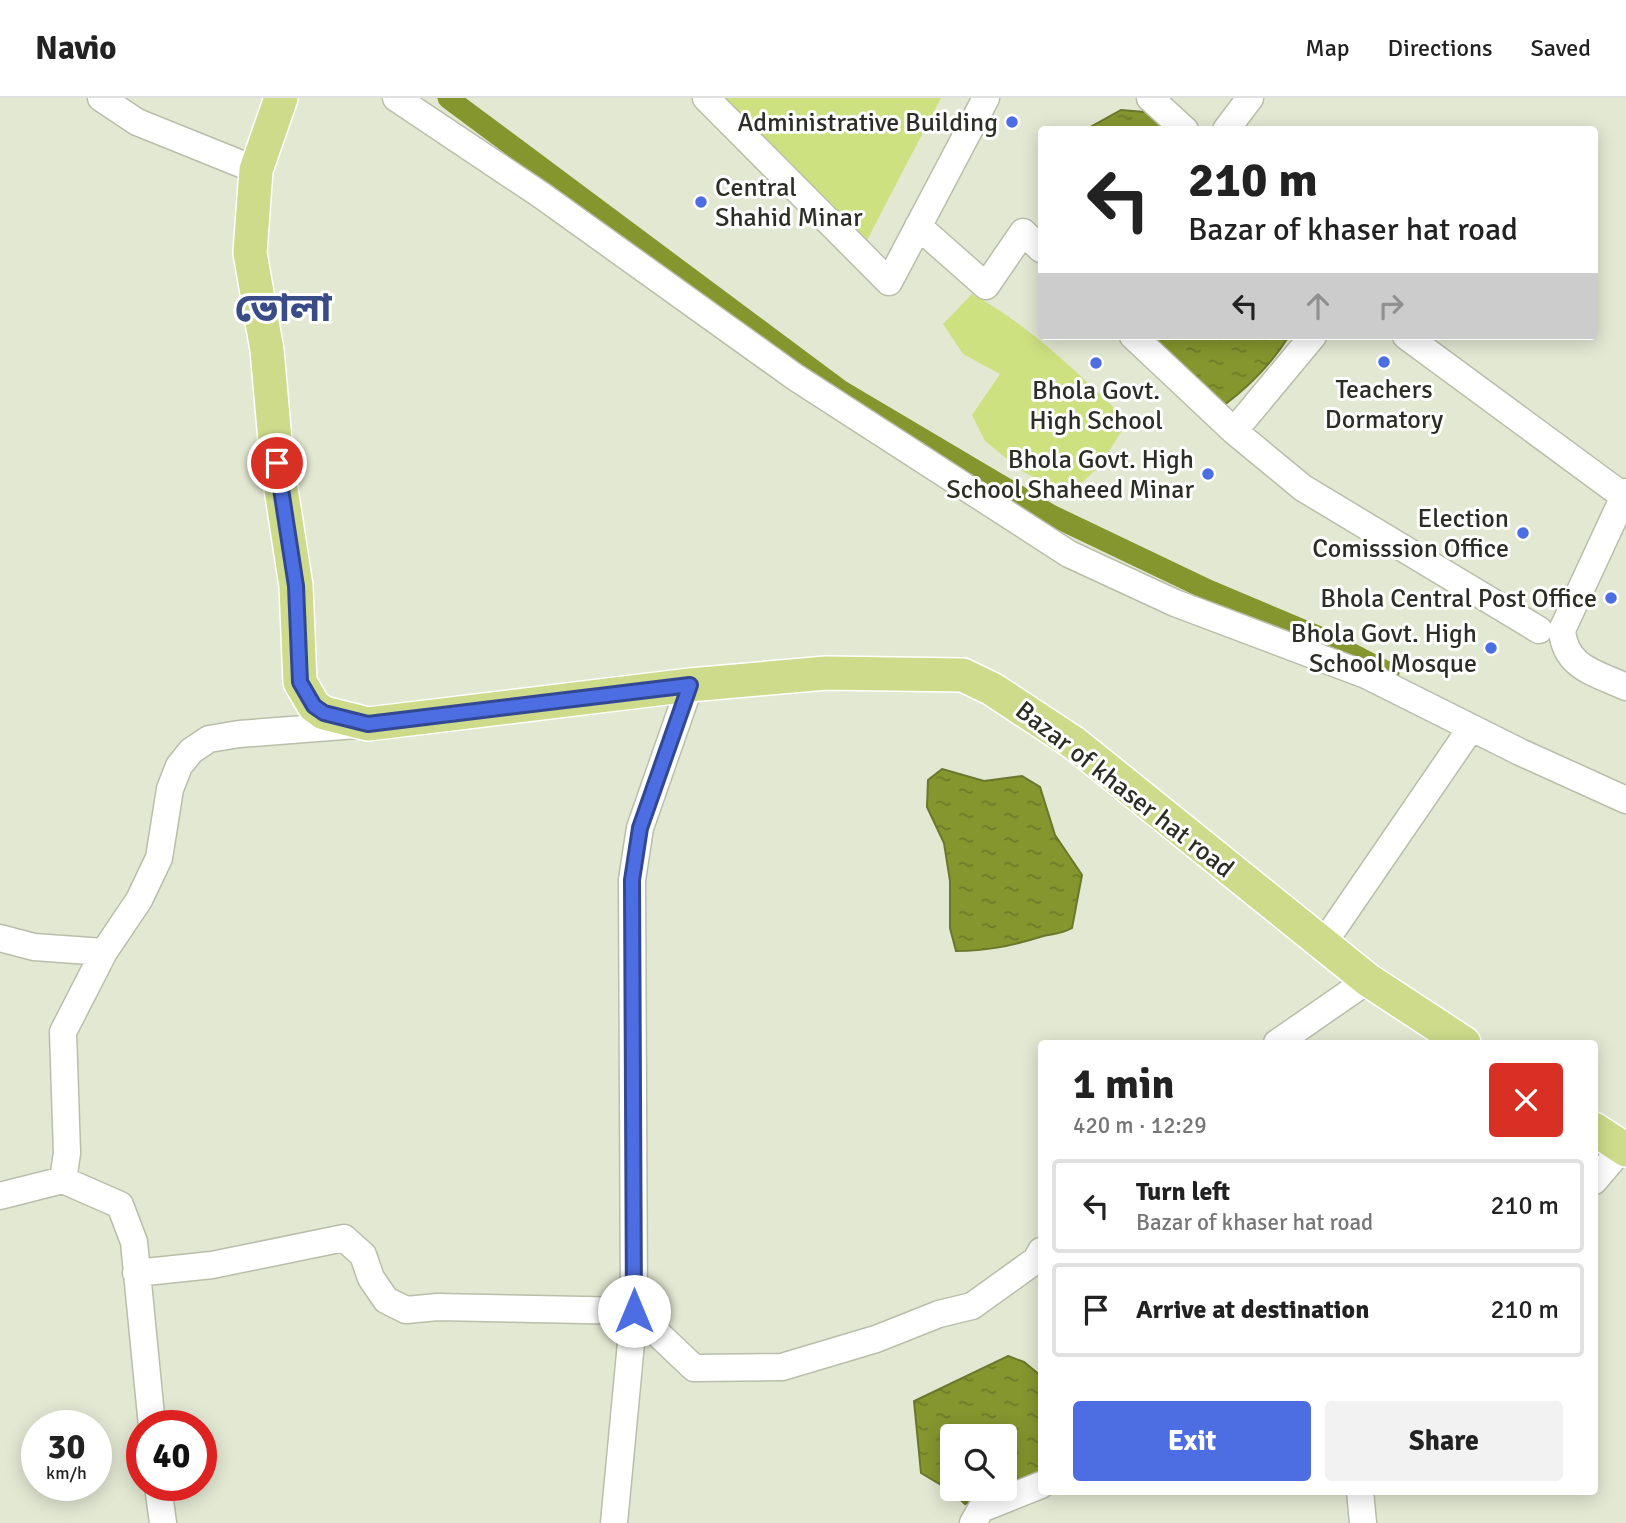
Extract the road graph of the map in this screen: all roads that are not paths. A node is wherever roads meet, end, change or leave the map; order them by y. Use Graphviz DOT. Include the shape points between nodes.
graph roads {
  1 [pos="101,98"];
  2 [pos="281,98"];
  3 [pos="396,98"];
  4 [pos="706,98"];
  5 [pos="986,98"];
  6 [pos="1150,98"];
  7 [pos="1250,98"];
  8 [pos="1181,126"];
  9 [pos="1229,126"];
  10 [pos="256,170"];
  11 [pos="918,226"];
  12 [pos="1038,246"];
  13 [pos="1137,340"];
  14 [pos="1310,340"];
  15 [pos="1412,340"];
  16 [pos="1234,431"];
  17 [pos="1625,495"];
  18 [pos="1539,630"];
  19 [pos="690,685"];
  20 [pos="1626,687"];
  21 [pos="368,724"];
  22 [pos="1471,728"];
  23 [pos="1626,800"];
  24 [pos="0,938"];
  25 [pos="1323,944"];
  26 [pos="104,952"];
  27 [pos="1368,980"];
  28 [pos="1282,1040"];
  29 [pos="1459,1040"];
  30 [pos="1598,1132"];
  31 [pos="1624,1148"];
  32 [pos="1598,1177"];
  33 [pos="63,1180"];
  34 [pos="0,1196"];
  35 [pos="1038,1258"];
  36 [pos="136,1273"];
  37 [pos="634,1311"];
  38 [pos="150,1410"];
  39 [pos="1038,1486"];
  40 [pos="1360,1495"];
  41 [pos="160,1501"];
  42 [pos="163,1523"];
  43 [pos="614,1523"];
  44 [pos="973,1523"];
  45 [pos="1363,1523"];
  1 -- 10 [label="street" via="137,122"];
  2 -- 10 [label="main road, Bazar of khaser hat road"];
  3 -- 22 [label="street" via="541,195 794,377 1069,554 1175,603 1366,675"];
  4 -- 11 [label="street" via="889,282"];
  5 -- 11 [label="street"];
  6 -- 8 [label="street"];
  7 -- 9 [label="street"];
  10 -- 21 [label="main road, Bazar of khaser hat road" via="250,253 296,586 300,682 314,706 324,713"];
  11 -- 12 [label="street" via="986,286 1023,232"];
  13 -- 16 [label="street"];
  14 -- 16 [label="street"];
  15 -- 17 [label="street"];
  16 -- 18 [label="street" via="1303,488"];
  17 -- 20 [label="street" via="1562,630 1563,647 1578,665"];
  19 -- 21 [label="main road, Bazar of khaser hat road"];
  19 -- 25 [label="main road, Bazar of khaser hat road" via="826,673 963,675 992,688 1074,743"];
  19 -- 37 [label="street" via="640,828 632,880"];
  21 -- 26 [label="street" via="239,733 209,739 191,751 170,789 159,858 139,900"];
  22 -- 23 [label="street"];
  22 -- 25 [label="street"];
  24 -- 26 [label="street" via="34,947"];
  25 -- 27 [label="main road, Bazar of khaser hat road"];
  26 -- 33 [label="street" via="63,1032"];
  27 -- 28 [label="street"];
  27 -- 29 [label="main road, Bazar of khaser hat road"];
  30 -- 31 [label="main road"];
  31 -- 32 [label="street"];
  33 -- 34 [label="street"];
  33 -- 36 [label="street" via="120,1205 134,1242"];
  35 -- 37 [label="street" via="972,1306 782,1367 694,1368"];
  36 -- 37 [label="street" via="212,1265 344,1238 363,1255 386,1300 406,1310"];
  36 -- 38 [label="street"];
  37 -- 43 [label="street"];
  39 -- 44 [label="street" via="981,1509"];
  40 -- 45 [label="street"];
  41 -- 42 [label="street"];
}
